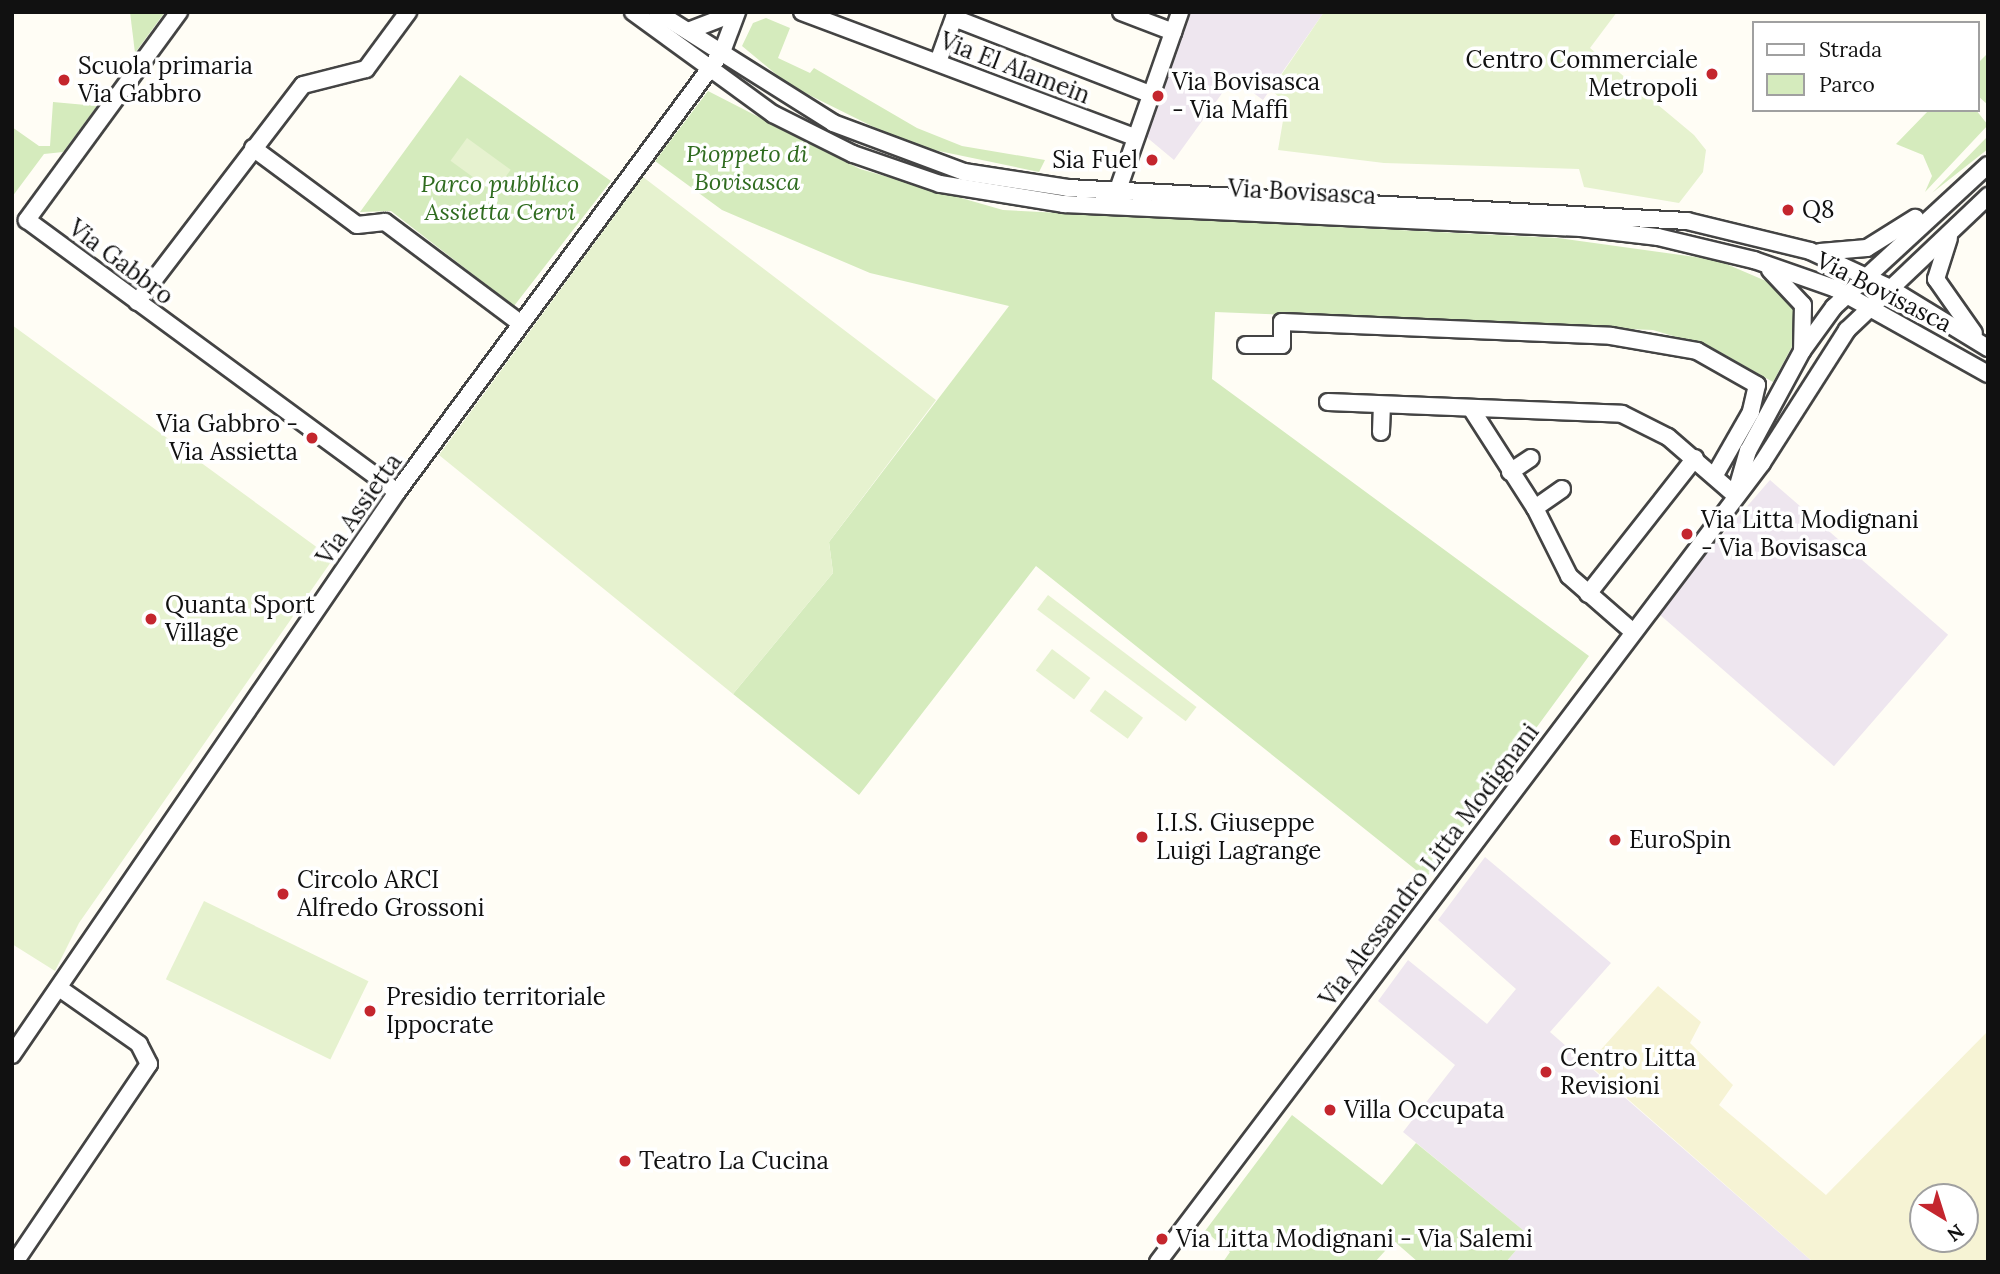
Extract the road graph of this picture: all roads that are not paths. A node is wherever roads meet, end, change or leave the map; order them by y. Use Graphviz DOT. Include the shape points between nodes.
graph roads {
  1 [pos="179,12"];
  2 [pos="408,12"];
  3 [pos="633,12"];
  4 [pos="657,12"];
  5 [pos="802,12"];
  6 [pos="1121,12"];
  7 [pos="1180,12"];
  8 [pos="955,15"];
  9 [pos="735,16"];
  10 [pos="688,31"];
  11 [pos="1173,32"];
  12 [pos="722,52"];
  13 [pos="938,62"];
  14 [pos="711,68"];
  15 [pos="1150,94"];
  16 [pos="1134,137"];
  17 [pos="253,148"];
  18 [pos="1988,165"];
  19 [pos="1969,181"];
  20 [pos="1118,190"];
  21 [pos="1988,197"];
  22 [pos="1112,207"];
  23 [pos="1955,226"];
  24 [pos="1810,251"];
  25 [pos="1754,260"];
  26 [pos="1864,276"];
  27 [pos="1888,288"];
  28 [pos="1846,293"];
  29 [pos="137,302"];
  30 [pos="1869,305"];
  31 [pos="520,323"];
  32 [pos="1246,345"];
  33 [pos="1987,347"];
  34 [pos="1802,351"];
  35 [pos="1988,374"];
  36 [pos="1328,402"];
  37 [pos="1382,405"];
  38 [pos="1472,410"];
  39 [pos="1381,432"];
  40 [pos="1531,458"];
  41 [pos="1695,458"];
  42 [pos="1510,472"];
  43 [pos="1716,473"];
  44 [pos="1562,489"];
  45 [pos="397,492"];
  46 [pos="1735,495"];
  47 [pos="1535,508"];
  48 [pos="1588,594"];
  49 [pos="1632,631"];
  50 [pos="59,988"];
  51 [pos="12,1055"];
  52 [pos="15,1262"];
  53 [pos="1158,1262"];
  1 -- 29 [label="street, Via Gabbro" via="27,220"];
  2 -- 17 [label="street" via="366,69 303,85"];
  3 -- 14 [label="street, Via Bovisasca"];
  4 -- 10 [label="street, Via Bovisasca"];
  5 -- 13 [label="street, Via El Alamein"];
  6 -- 11 [label="street"];
  7 -- 11 [label="street"];
  8 -- 13 [label="street"];
  8 -- 15 [label="street"];
  9 -- 10 [label="street"];
  9 -- 12 [label="street, Via Assietta"];
  10 -- 12 [label="street, Via Bovisasca"];
  11 -- 15 [label="street"];
  12 -- 14 [label="street, Via Assietta"];
  12 -- 20 [label="street, Via Bovisasca" via="819,116 912,157 1005,181"];
  13 -- 16 [label="street, Via El Alamein"];
  14 -- 22 [label="street, Via Bovisasca" via="790,123 892,169 991,195"];
  14 -- 31 [label="street, Via Assietta"];
  15 -- 16 [label="street"];
  16 -- 20 [label="street"];
  17 -- 29 [label="street"];
  17 -- 31 [label="street" via="357,225 385,222"];
  18 -- 19 [label="street"];
  19 -- 24 [label="street" via="1867,248"];
  19 -- 26 [label="street, Via Alessandro Litta Modignani"];
  20 -- 22 [label="street"];
  20 -- 24 [label="street, Via Bovisasca" via="1644,215"];
  21 -- 23 [label="street, Via Alessandro Litta Modignani"];
  22 -- 25 [label="street, Via Bovisasca" via="1603,230"];
  23 -- 27 [label="street, Via Alessandro Litta Modignani"];
  23 -- 33 [label="street" via="1936,279"];
  24 -- 26 [label="street, Via Bovisasca"];
  25 -- 28 [label="street, Via Bovisasca"];
  25 -- 34 [label="street" via="1801,301"];
  26 -- 27 [label="street, Via Bovisasca"];
  26 -- 28 [label="street, Via Alessandro Litta Modignani"];
  27 -- 30 [label="street, Via Alessandro Litta Modignani"];
  27 -- 33 [label="street, Via Bovisasca"];
  28 -- 30 [label="street, Via Bovisasca"];
  28 -- 34 [label="street, Via Alessandro Litta Modignani"];
  29 -- 45 [label="street, Via Gabbro"];
  30 -- 35 [label="street, Via Bovisasca"];
  30 -- 46 [label="street, Via Alessandro Litta Modignani"];
  31 -- 45 [label="street, Via Assietta"];
  32 -- 43 [label="street" via="1282,345 1282,322 1611,336 1697,351 1757,385 1751,412"];
  34 -- 46 [label="street, Via Alessandro Litta Modignani" via="1748,450"];
  36 -- 37 [label="street"];
  37 -- 38 [label="street"];
  37 -- 39 [label="street"];
  38 -- 41 [label="street" via="1622,414"];
  38 -- 42 [label="street"];
  40 -- 42 [label="street"];
  41 -- 43 [label="street"];
  41 -- 48 [label="street"];
  42 -- 47 [label="street"];
  43 -- 46 [label="street"];
  44 -- 47 [label="street"];
  45 -- 50 [label="street, Via Assietta"];
  46 -- 49 [label="street, Via Alessandro Litta Modignani"];
  47 -- 48 [label="street" via="1569,576"];
  48 -- 49 [label="street"];
  49 -- 53 [label="street, Via Alessandro Litta Modignani"];
  50 -- 51 [label="street, Via Assietta"];
  50 -- 52 [label="street" via="139,1044 149,1064"];
}
